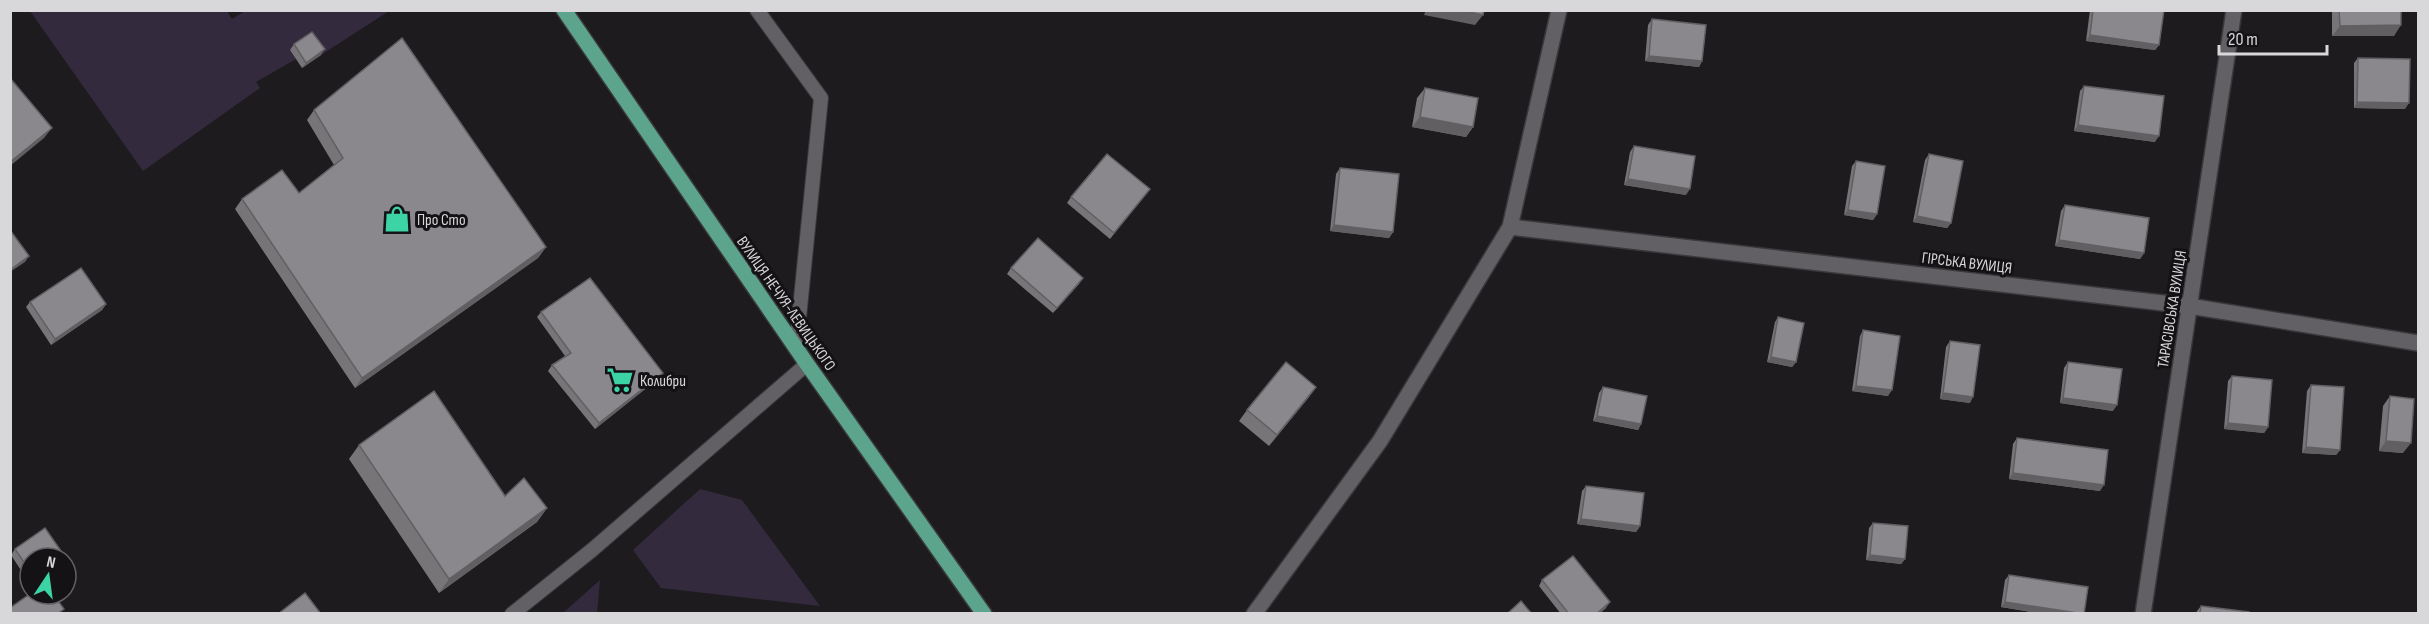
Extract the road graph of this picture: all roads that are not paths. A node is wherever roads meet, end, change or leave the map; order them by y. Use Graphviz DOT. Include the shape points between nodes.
graph roads {
  1 [pos="564,10"];
  2 [pos="757,10"];
  3 [pos="1558,10"];
  4 [pos="2234,10"];
  5 [pos="1510,227"];
  6 [pos="2189,306"];
  7 [pos="2418,343"];
  8 [pos="796,348"];
  9 [pos="807,364"];
  10 [pos="512,614"];
  11 [pos="984,614"];
  12 [pos="1254,614"];
  13 [pos="2143,614"];
  1 -- 8 [label="main road, ВУЛИЦЯ НЕЧУЯ-ЛЕВИЦЬКОГО"];
  2 -- 8 [label="lane" via="821,98"];
  3 -- 5 [label="street"];
  4 -- 6 [label="street, ТАРАСІВСЬКА ВУЛИЦЯ"];
  5 -- 6 [label="street, ГІРСЬКА ВУЛИЦЯ"];
  5 -- 12 [label="street" via="1380,441"];
  6 -- 7 [label="street, ГІРСЬКА ВУЛИЦЯ"];
  6 -- 13 [label="street, ТАРАСІВСЬКА ВУЛИЦЯ"];
  8 -- 9 [label="main road, ВУЛИЦЯ НЕЧУЯ-ЛЕВИЦЬКОГО"];
  9 -- 10 [label="lane"];
  9 -- 11 [label="main road, ВУЛИЦЯ НЕЧУЯ-ЛЕВИЦЬКОГО"];
}
